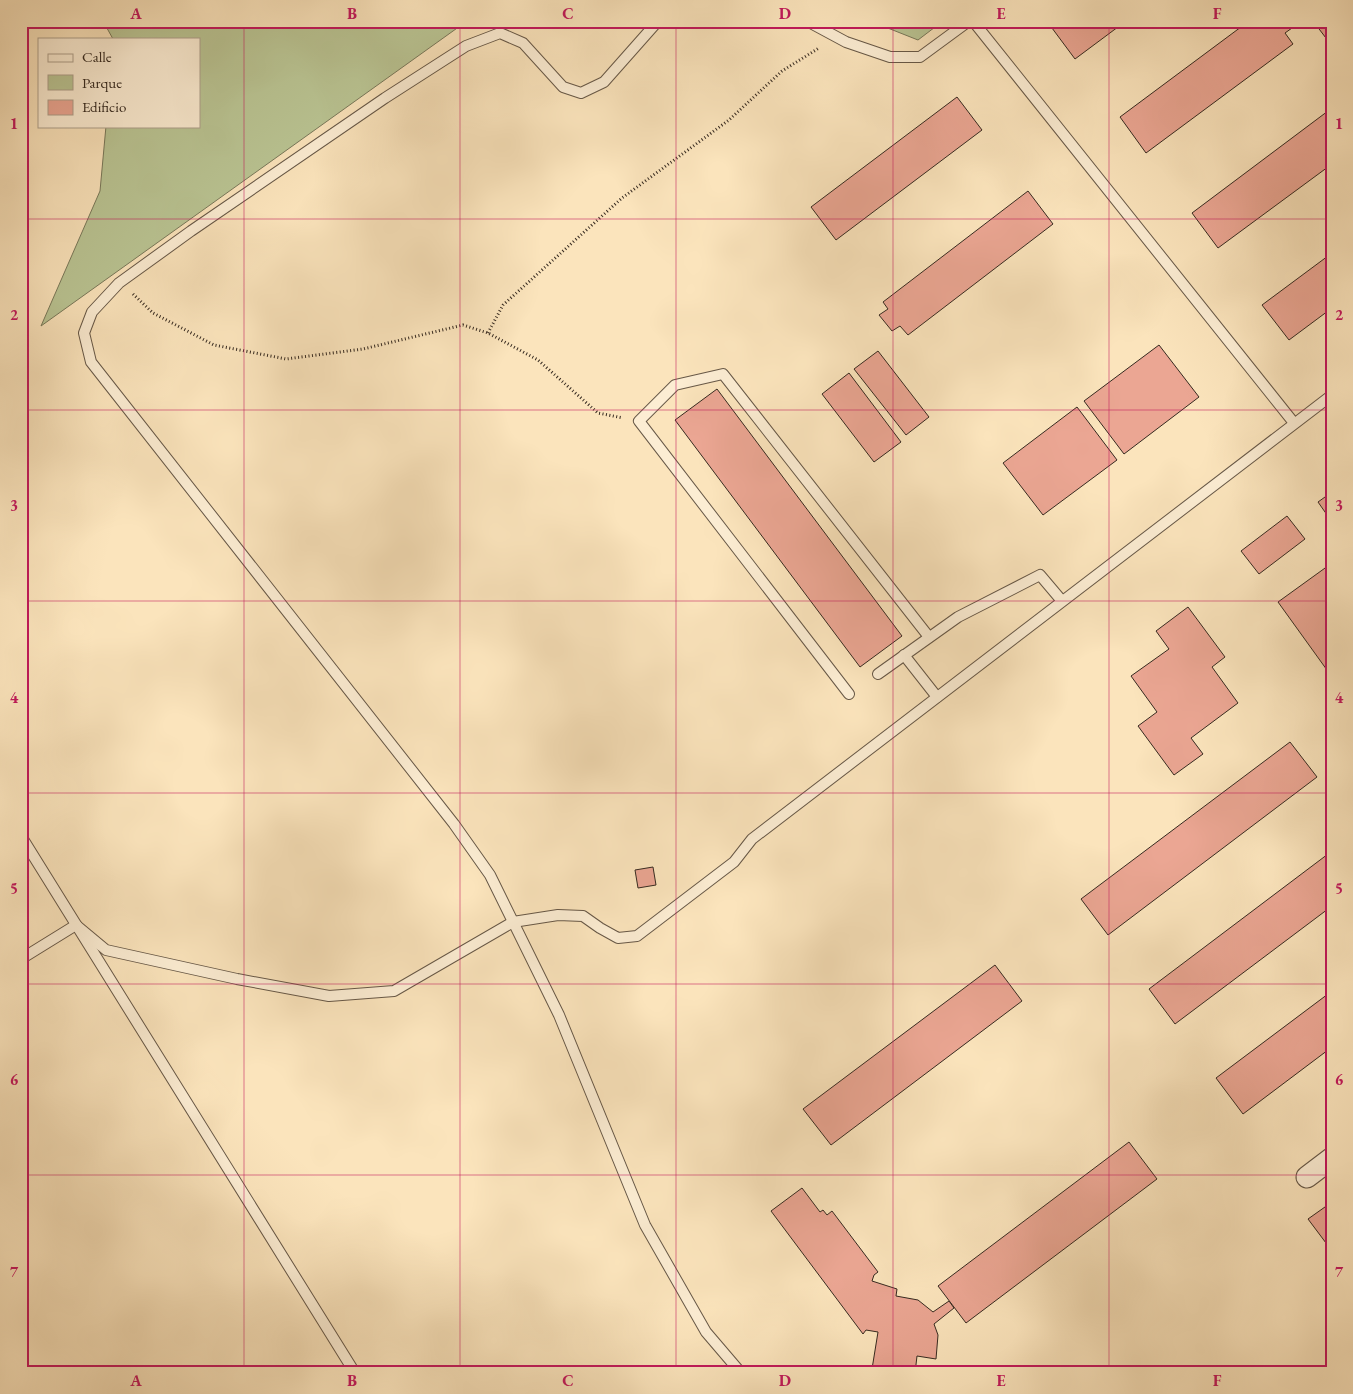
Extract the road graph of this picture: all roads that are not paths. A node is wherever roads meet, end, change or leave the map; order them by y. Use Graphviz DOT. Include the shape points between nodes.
graph roads {
  1 [pos="658,21"];
  2 [pos="807,21"];
  3 [pos="970,21"];
  4 [pos="973,21"];
  5 [pos="1332,394"];
  6 [pos="1294,423"];
  7 [pos="1062,601"];
  8 [pos="930,637"];
  9 [pos="904,655"];
  10 [pos="878,674"];
  11 [pos="849,694"];
  12 [pos="937,698"];
  13 [pos="21,836"];
  14 [pos="513,922"];
  15 [pos="76,925"];
  16 [pos="21,959"];
  17 [pos="1332,1158"];
  18 [pos="1307,1176"];
  19 [pos="355,1373"];
  20 [pos="741,1373"];
  1 -- 14 [label="lane" via="604,82 580,93 562,87 523,43 500,33 466,46 376,104 119,282 92,312 84,333 91,362 454,824 490,875"];
  2 -- 3 [label="lane" via="846,42 890,57 920,56"];
  4 -- 6 [label="lane"];
  5 -- 6 [label="lane"];
  6 -- 7 [label="lane"];
  7 -- 8 [label="lane" via="1040,575 958,617"];
  7 -- 12 [label="lane"];
  8 -- 9 [label="lane"];
  8 -- 11 [label="lane" via="723,374 675,384 639,421"];
  9 -- 10 [label="lane"];
  9 -- 12 [label="lane"];
  12 -- 14 [label="lane" via="752,839 734,862 637,936 618,938 583,916 558,915"];
  13 -- 15 [label="lane"];
  14 -- 15 [label="lane" via="394,990 329,996 106,950"];
  14 -- 20 [label="lane" via="559,1015 645,1225 706,1332"];
  15 -- 16 [label="lane"];
  15 -- 19 [label="lane"];
  17 -- 18 [label="street"];
}
